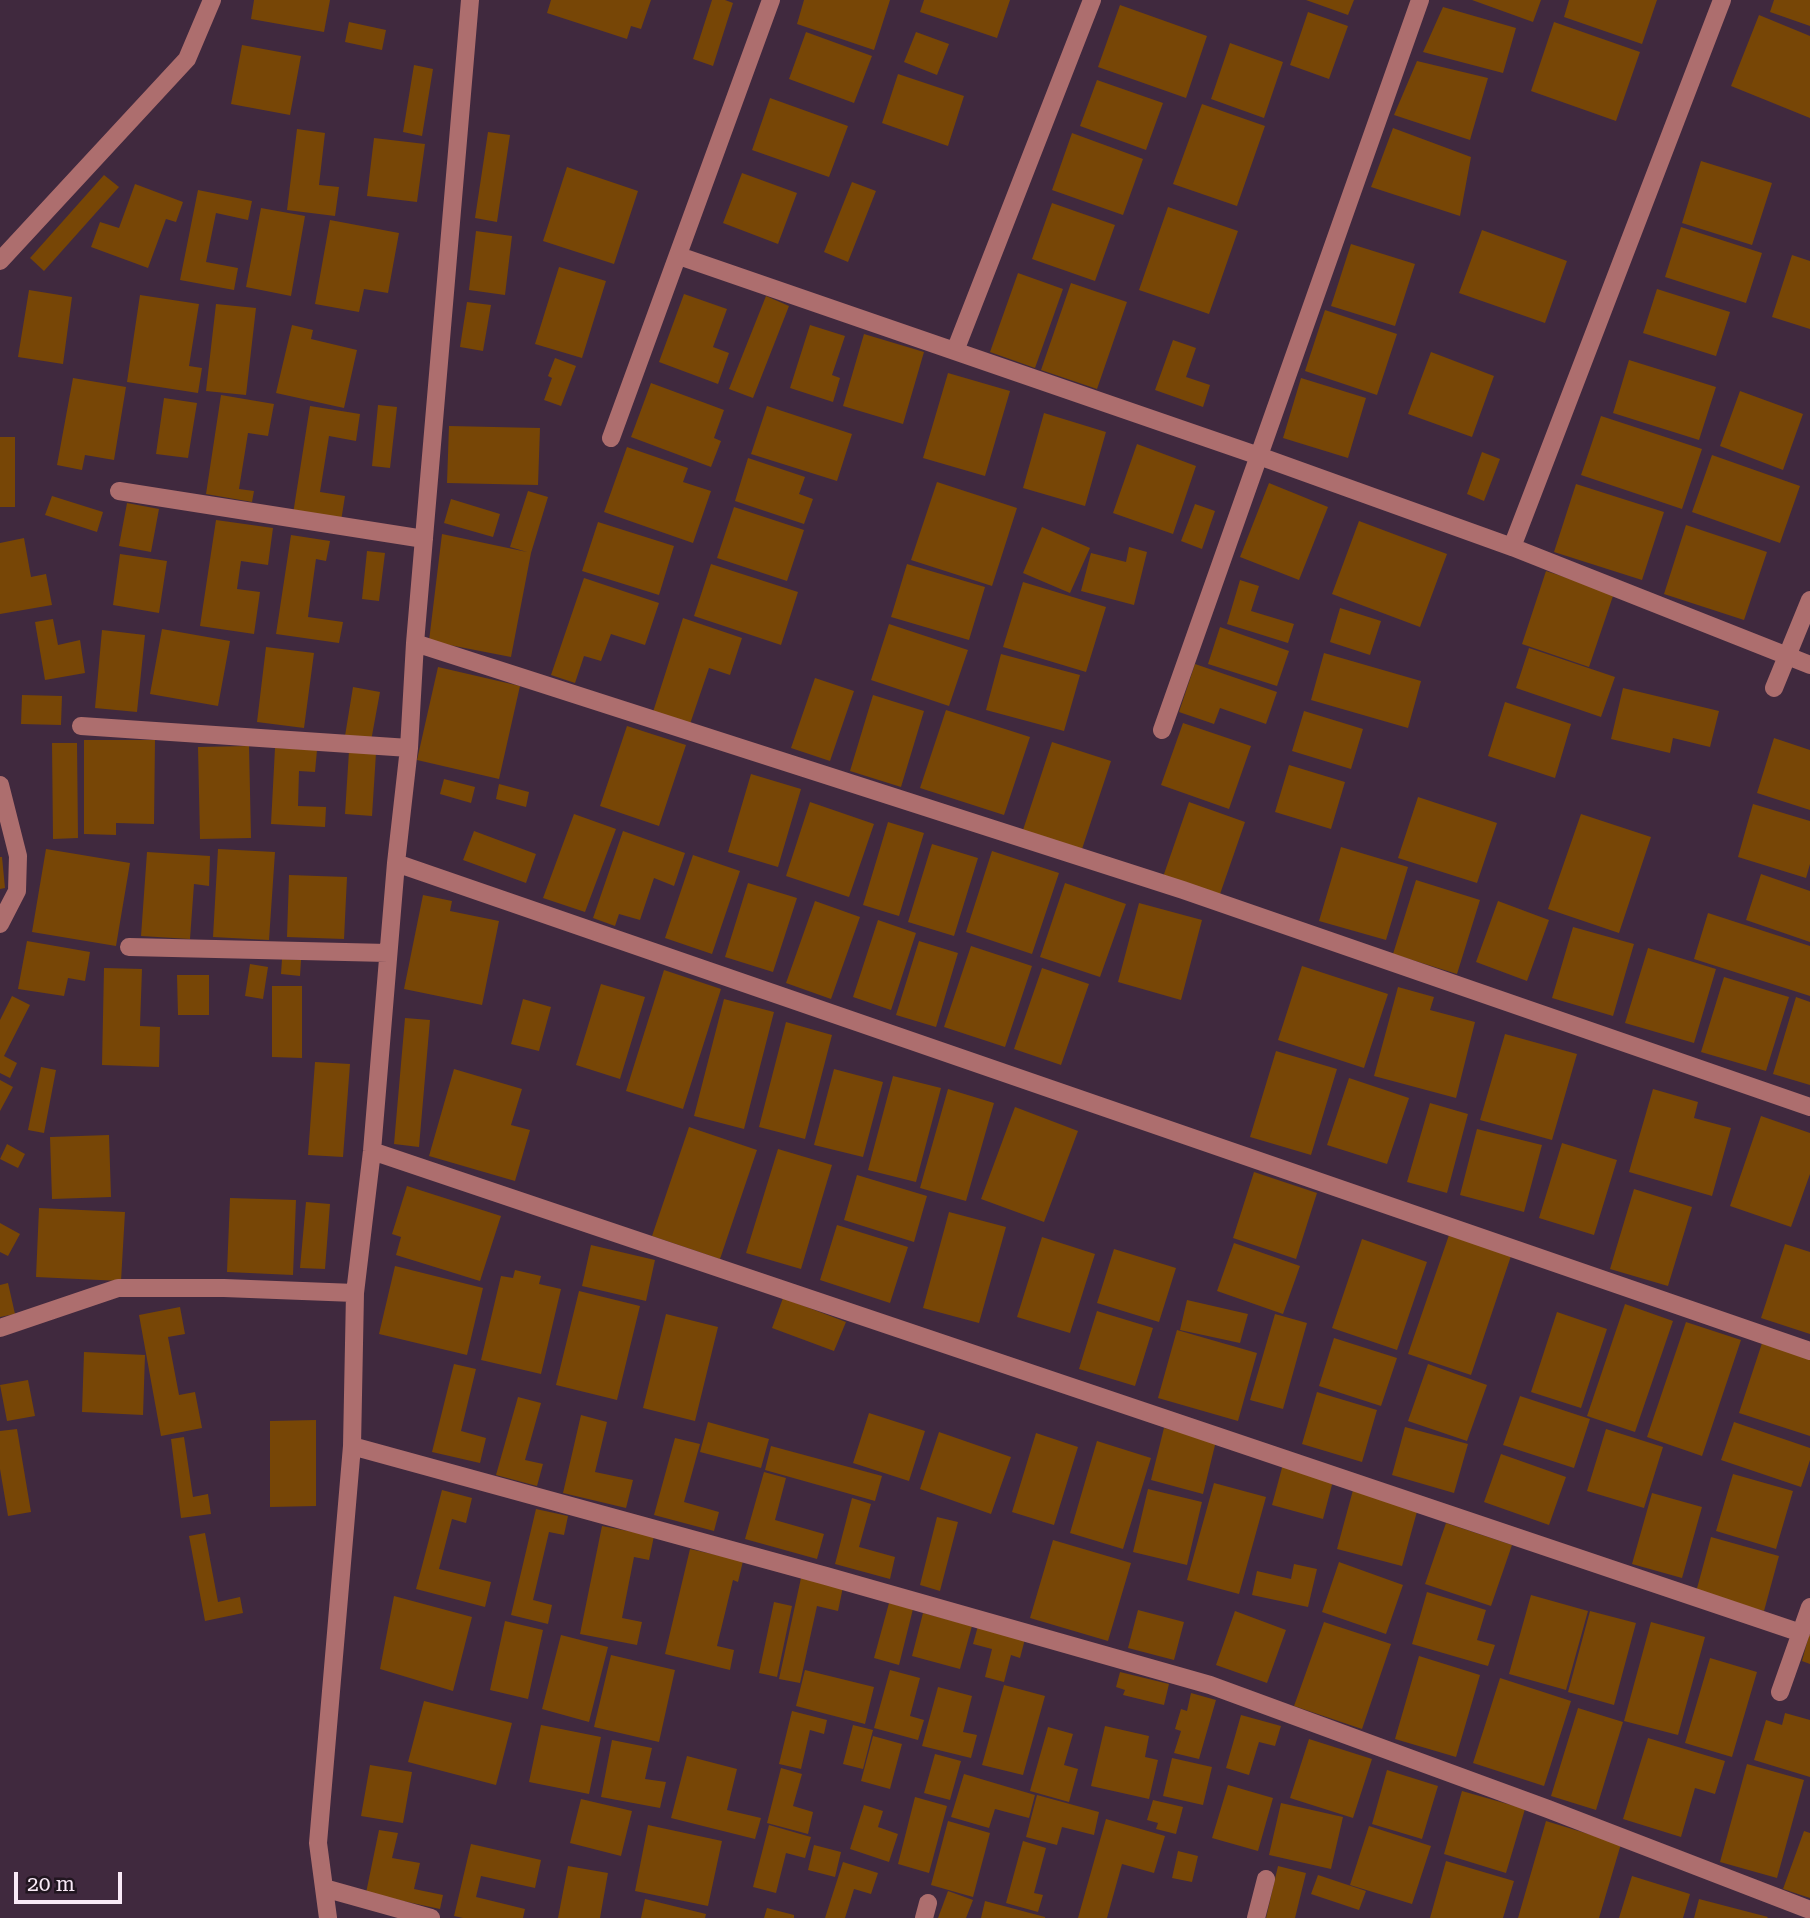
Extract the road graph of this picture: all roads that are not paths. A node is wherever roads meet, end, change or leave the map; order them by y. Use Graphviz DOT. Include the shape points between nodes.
graph roads {
  1 [pos="212,0"];
  2 [pos="470,0"];
  3 [pos="771,0"];
  4 [pos="1092,0"];
  5 [pos="1420,0"];
  6 [pos="1722,0"];
  7 [pos="679,256"];
  8 [pos="0,261"];
  9 [pos="955,351"];
  10 [pos="611,438"];
  11 [pos="1259,456"];
  12 [pos="119,491"];
  13 [pos="424,539"];
  14 [pos="1511,547"];
  15 [pos="1810,600"];
  16 [pos="415,643"];
  17 [pos="1787,657"];
  18 [pos="1810,665"];
  19 [pos="1774,688"];
  20 [pos="81,726"];
  21 [pos="1163,730"];
  22 [pos="409,748"];
  23 [pos="0,785"];
  24 [pos="396,863"];
  25 [pos="0,924"];
  26 [pos="129,947"];
  27 [pos="388,953"];
  28 [pos="1810,1107"];
  29 [pos="372,1151"];
  30 [pos="355,1293"];
  31 [pos="0,1328"];
  32 [pos="1810,1351"];
  33 [pos="352,1446"];
  34 [pos="1810,1607"];
  35 [pos="1801,1633"];
  36 [pos="1780,1692"];
  37 [pos="1266,1879"];
  38 [pos="324,1888"];
  39 [pos="1810,1910"];
  40 [pos="328,1918"];
  41 [pos="431,1918"];
  42 [pos="1256,1918"];
  1 -- 8 [label="street" via="187,59"];
  2 -- 13 [label="street"];
  3 -- 7 [label="street"];
  4 -- 9 [label="street"];
  5 -- 11 [label="street"];
  6 -- 14 [label="street"];
  7 -- 9 [label="street"];
  7 -- 10 [label="street"];
  9 -- 11 [label="street"];
  11 -- 14 [label="street"];
  11 -- 21 [label="street"];
  12 -- 13 [label="street"];
  13 -- 16 [label="street"];
  14 -- 17 [label="street"];
  15 -- 17 [label="street"];
  16 -- 22 [label="street"];
  16 -- 28 [label="street" via="1183,890"];
  17 -- 18 [label="street"];
  17 -- 19 [label="street"];
  20 -- 22 [label="street"];
  22 -- 24 [label="street"];
  23 -- 25 [label="street" via="18,856 17,891"];
  24 -- 27 [label="street"];
  24 -- 32 [label="street"];
  26 -- 27 [label="street"];
  27 -- 29 [label="street"];
  29 -- 30 [label="street"];
  29 -- 35 [label="street"];
  30 -- 31 [label="street" via="118,1288"];
  30 -- 33 [label="street"];
  33 -- 38 [label="street" via="318,1843"];
  33 -- 39 [label="street" via="1210,1685"];
  34 -- 35 [label="street"];
  35 -- 36 [label="street"];
  37 -- 42 [label="street"];
  38 -- 40 [label="street"];
  38 -- 41 [label="street"];
}
